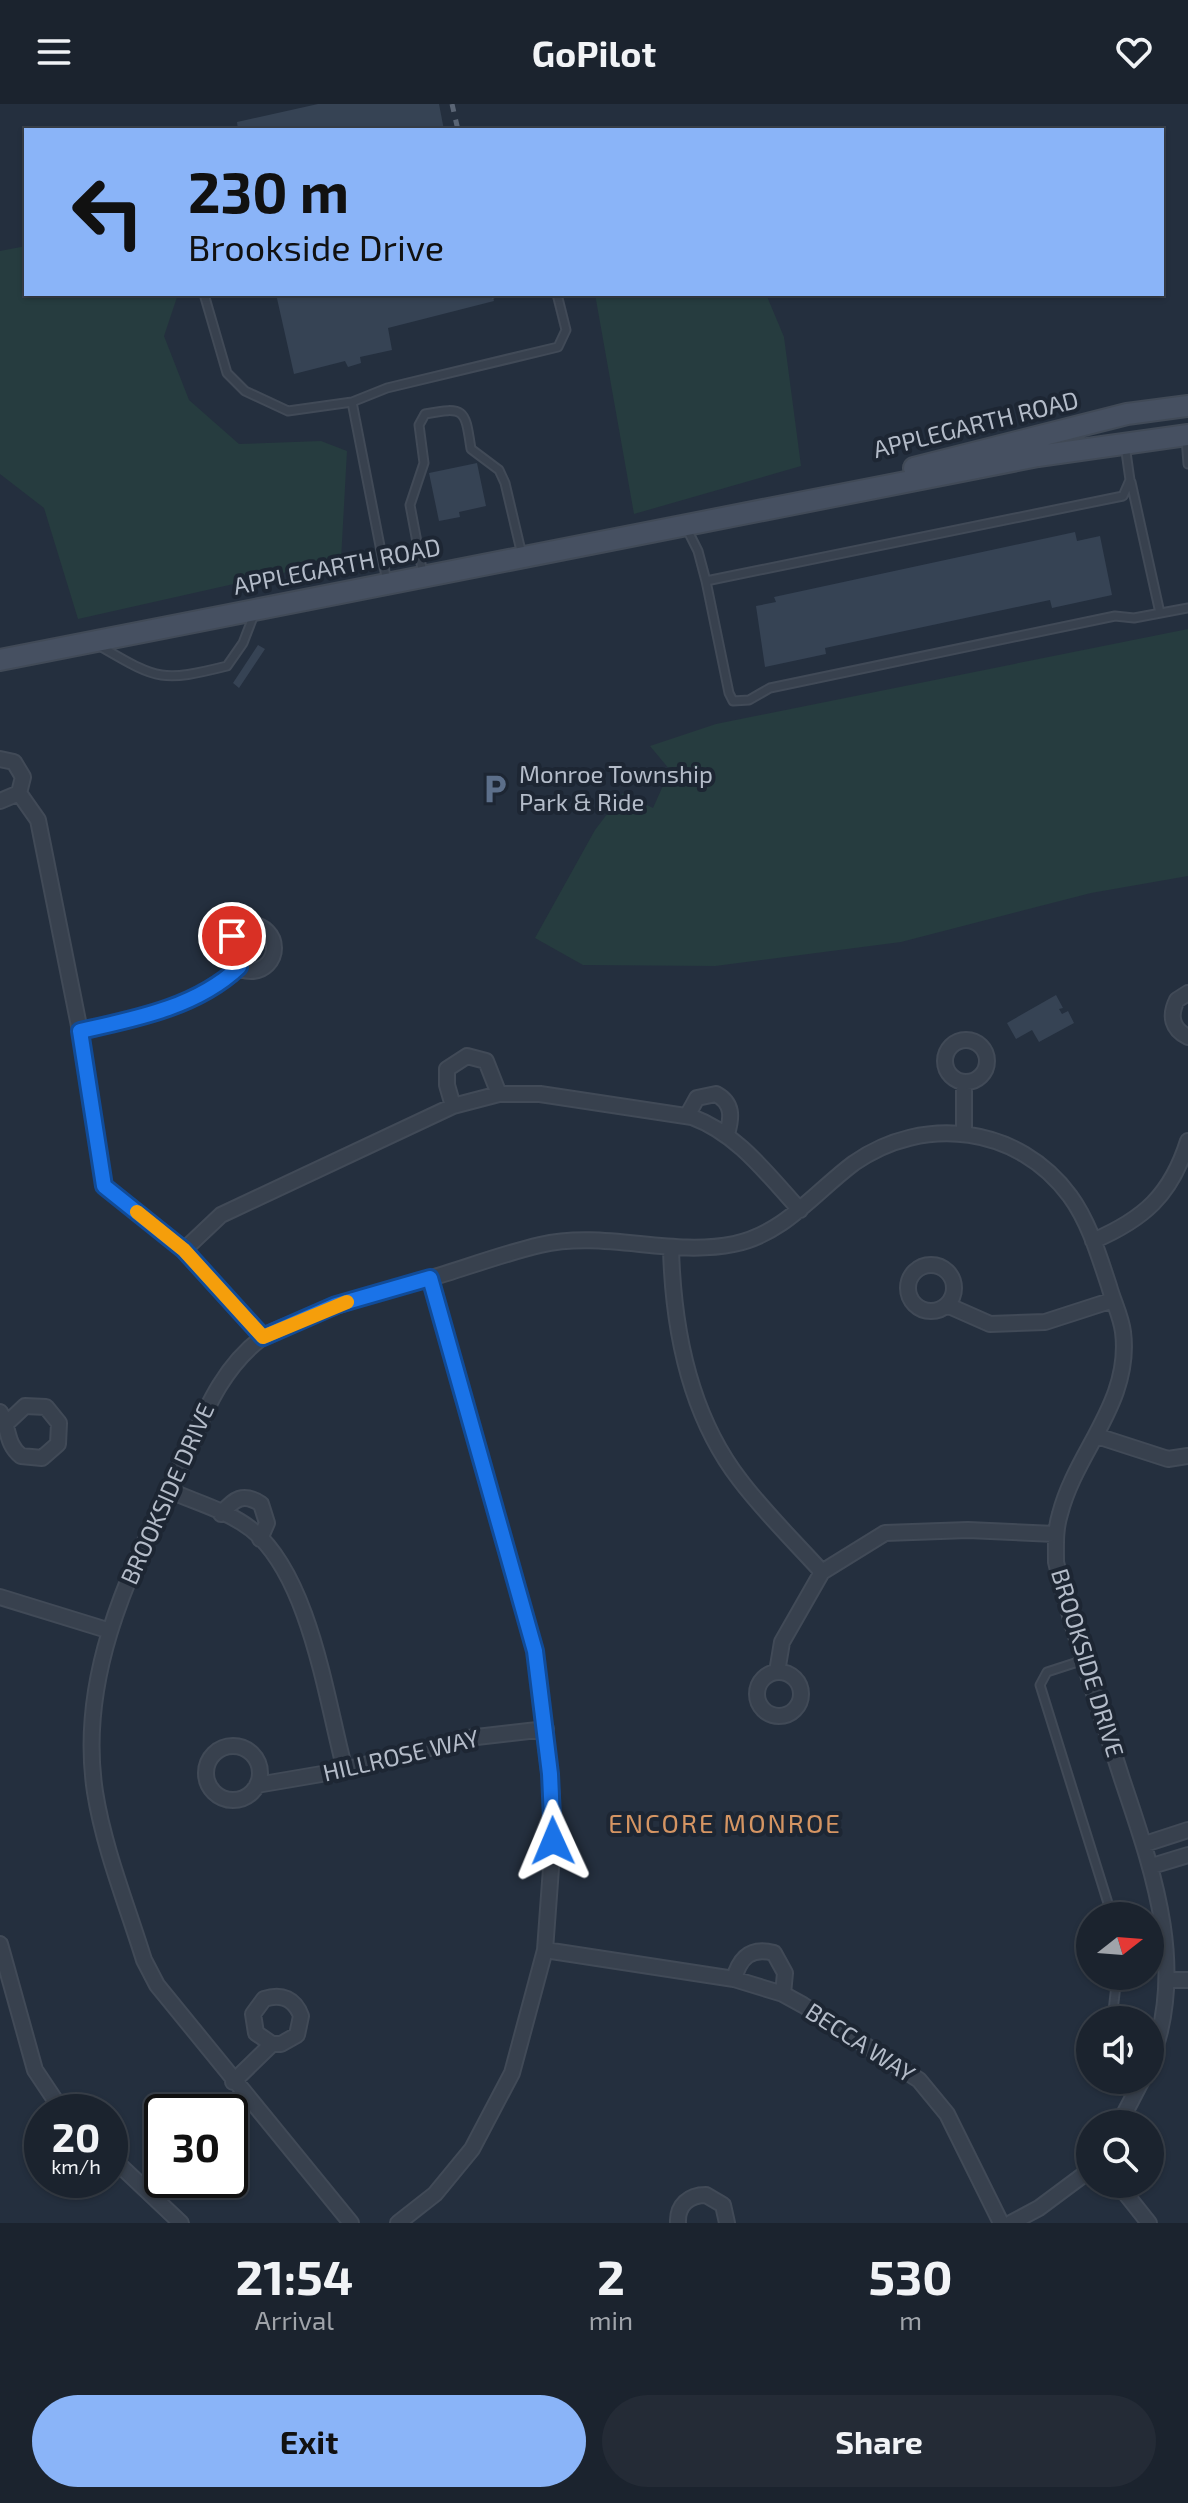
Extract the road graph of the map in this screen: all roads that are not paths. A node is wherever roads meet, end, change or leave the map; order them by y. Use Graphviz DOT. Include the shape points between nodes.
graph roads {
  1 [pos="205,296"];
  2 [pos="558,296"];
  3 [pos="352,402"];
  4 [pos="1188,406"];
  5 [pos="1187,436"];
  6 [pos="1124,442"];
  7 [pos="1188,463"];
  8 [pos="1130,480"];
  9 [pos="685,526"];
  10 [pos="523,557"];
  11 [pos="423,577"];
  12 [pos="706,581"];
  13 [pos="387,584"];
  14 [pos="1188,608"];
  15 [pos="256,610"];
  16 [pos="1160,613"];
  17 [pos="93,642"];
  18 [pos="0,660"];
  19 [pos="0,759"];
  20 [pos="19,793"];
  21 [pos="0,801"];
  22 [pos="239,967"];
  23 [pos="1188,993"];
  24 [pos="80,1031"];
  25 [pos="1188,1037"];
  26 [pos="964,1082"];
  27 [pos="499,1094"];
  28 [pos="453,1106"];
  29 [pos="687,1116"];
  30 [pos="964,1132"];
  31 [pos="727,1134"];
  32 [pos="1188,1141"];
  33 [pos="1184,1169"];
  34 [pos="800,1210"];
  35 [pos="1093,1241"];
  36 [pos="671,1248"];
  37 [pos="184,1250"];
  38 [pos="430,1278"];
  39 [pos="1113,1300"];
  40 [pos="947,1305"];
  41 [pos="263,1337"];
  42 [pos="1097,1436"];
  43 [pos="1188,1456"];
  44 [pos="168,1490"];
  45 [pos="221,1514"];
  46 [pos="1055,1534"];
  47 [pos="260,1539"];
  48 [pos="822,1572"];
  49 [pos="0,1597"];
  50 [pos="107,1630"];
  51 [pos="1084,1660"];
  52 [pos="777,1672"];
  53 [pos="546,1729"];
  54 [pos="345,1770"];
  55 [pos="257,1785"];
  56 [pos="1188,1830"];
  57 [pos="1145,1844"];
  58 [pos="1188,1855"];
  59 [pos="1152,1866"];
  60 [pos="1108,1902"];
  61 [pos="0,1944"];
  62 [pos="545,1950"];
  63 [pos="734,1979"];
  64 [pos="1170,1980"];
  65 [pos="1188,1980"];
  66 [pos="783,1994"];
  67 [pos="1164,2013"];
  68 [pos="272,2044"];
  69 [pos="233,2082"];
  70 [pos="51,2094"];
  71 [pos="1136,2095"];
  72 [pos="1127,2110"];
  73 [pos="128,2173"];
  74 [pos="1076,2181"];
  75 [pos="1129,2198"];
  76 [pos="181,2223"];
  77 [pos="351,2223"];
  78 [pos="398,2223"];
  79 [pos="678,2223"];
  80 [pos="727,2223"];
  81 [pos="1001,2223"];
  82 [pos="1011,2223"];
  83 [pos="1149,2223"];
  1 -- 3 [label="lane" via="227,373 245,391 288,411"];
  2 -- 3 [label="lane" via="566,330 558,347 387,388"];
  3 -- 13 [label="lane"];
  4 -- 9 [label="main road, APPLEGARTH ROAD" via="1127,414"];
  5 -- 6 [label="main road, APPLEGARTH ROAD"];
  5 -- 7 [label="lane"];
  6 -- 8 [label="lane"];
  6 -- 9 [label="main road, APPLEGARTH ROAD"];
  8 -- 12 [label="lane" via="1123,496"];
  8 -- 16 [label="lane"];
  9 -- 10 [label="main road, APPLEGARTH ROAD"];
  9 -- 12 [label="lane"];
  10 -- 11 [label="main road, APPLEGARTH ROAD"];
  10 -- 11 [label="lane" via="499,470 471,449 467,419 453,408 425,414 419,425 424,463 410,505"];
  11 -- 13 [label="main road, APPLEGARTH ROAD"];
  12 -- 16 [label="lane" via="729,693 740,702 770,688 1115,616"];
  13 -- 15 [label="main road, APPLEGARTH ROAD"];
  14 -- 16 [label="lane"];
  15 -- 17 [label="main road, APPLEGARTH ROAD"];
  15 -- 17 [label="lane" via="227,666 188,676 162,678"];
  17 -- 18 [label="main road, APPLEGARTH ROAD"];
  19 -- 20 [label="street" via="20,769"];
  20 -- 21 [label="street"];
  20 -- 24 [label="street" via="38,820"];
  22 -- 24 [label="street" via="223,983 153,1015"];
  23 -- 25 [label="street" via="1177,1000 1172,1018"];
  24 -- 37 [label="street" via="104,1186"];
  26 -- 30 [label="street"];
  27 -- 28 [label="street"];
  27 -- 28 [label="street" via="486,1061 467,1056 447,1069"];
  27 -- 29 [label="street" via="540,1094"];
  28 -- 37 [label="street" via="221,1215"];
  29 -- 31 [label="street"];
  29 -- 31 [label="street" via="697,1098 716,1094 730,1108"];
  30 -- 34 [label="street, BROOKSIDE DRIVE" via="906,1139 877,1149"];
  30 -- 35 [label="street, BROOKSIDE DRIVE" via="1017,1148 1036,1161 1071,1197"];
  31 -- 34 [label="street"];
  32 -- 33 [label="street"];
  33 -- 35 [label="street" via="1141,1217"];
  34 -- 36 [label="street, BROOKSIDE DRIVE" via="768,1232 736,1244"];
  35 -- 39 [label="street, BROOKSIDE DRIVE"];
  36 -- 38 [label="street, BROOKSIDE DRIVE" via="591,1240 543,1244"];
  36 -- 48 [label="street" via="677,1334 690,1382 713,1434 739,1479"];
  37 -- 41 [label="street"];
  38 -- 41 [label="street, BROOKSIDE DRIVE" via="336,1305"];
  38 -- 53 [label="street" via="535,1651"];
  39 -- 40 [label="street" via="1045,1322 1004,1324 990,1324"];
  39 -- 42 [label="street, BROOKSIDE DRIVE" via="1124,1335 1124,1360"];
  41 -- 44 [label="street, BROOKSIDE DRIVE" via="208,1399"];
  42 -- 43 [label="street" via="1168,1459"];
  42 -- 46 [label="street, BROOKSIDE DRIVE" via="1067,1492"];
  44 -- 45 [label="street"];
  44 -- 50 [label="street, BROOKSIDE DRIVE"];
  45 -- 47 [label="street"];
  45 -- 47 [label="street" via="233,1500 253,1498 266,1512"];
  46 -- 48 [label="street" via="885,1533"];
  46 -- 51 [label="street, BROOKSIDE DRIVE" via="1056,1562"];
  47 -- 54 [label="street" via="294,1583"];
  48 -- 52 [label="street" via="782,1642"];
  49 -- 50 [label="street"];
  50 -- 69 [label="street, BROOKSIDE DRIVE" via="91,1754 101,1823 144,1960 172,2007"];
  51 -- 57 [label="street, BROOKSIDE DRIVE"];
  51 -- 60 [label="lane" via="1047,1672 1040,1685"];
  53 -- 54 [label="street, HILLROSE WAY" via="468,1738"];
  53 -- 62 [label="street" via="553,1841"];
  54 -- 55 [label="street, HILLROSE WAY"];
  56 -- 57 [label="street"];
  57 -- 59 [label="street, BROOKSIDE DRIVE"];
  58 -- 59 [label="street"];
  59 -- 64 [label="street, BROOKSIDE DRIVE" via="1163,1904"];
  61 -- 70 [label="street" via="35,2070"];
  62 -- 63 [label="street, BECCA WAY"];
  62 -- 78 [label="street" via="512,2073 472,2149 435,2194"];
  63 -- 66 [label="street, BECCA WAY"];
  63 -- 66 [label="street, BECCA WAY" via="738,1963 750,1953 774,1953 785,1973"];
  64 -- 65 [label="street"];
  64 -- 67 [label="street, BROOKSIDE DRIVE"];
  66 -- 81 [label="street, BECCA WAY" via="919,2080 947,2114"];
  68 -- 69 [label="street"];
  69 -- 77 [label="street, BROOKSIDE DRIVE"];
  71 -- 72 [label="street"];
  73 -- 76 [label="street"];
  74 -- 82 [label="street"];
  75 -- 83 [label="street"];
  79 -- 80 [label="street" via="687,2199 706,2195 723,2205"];
}
